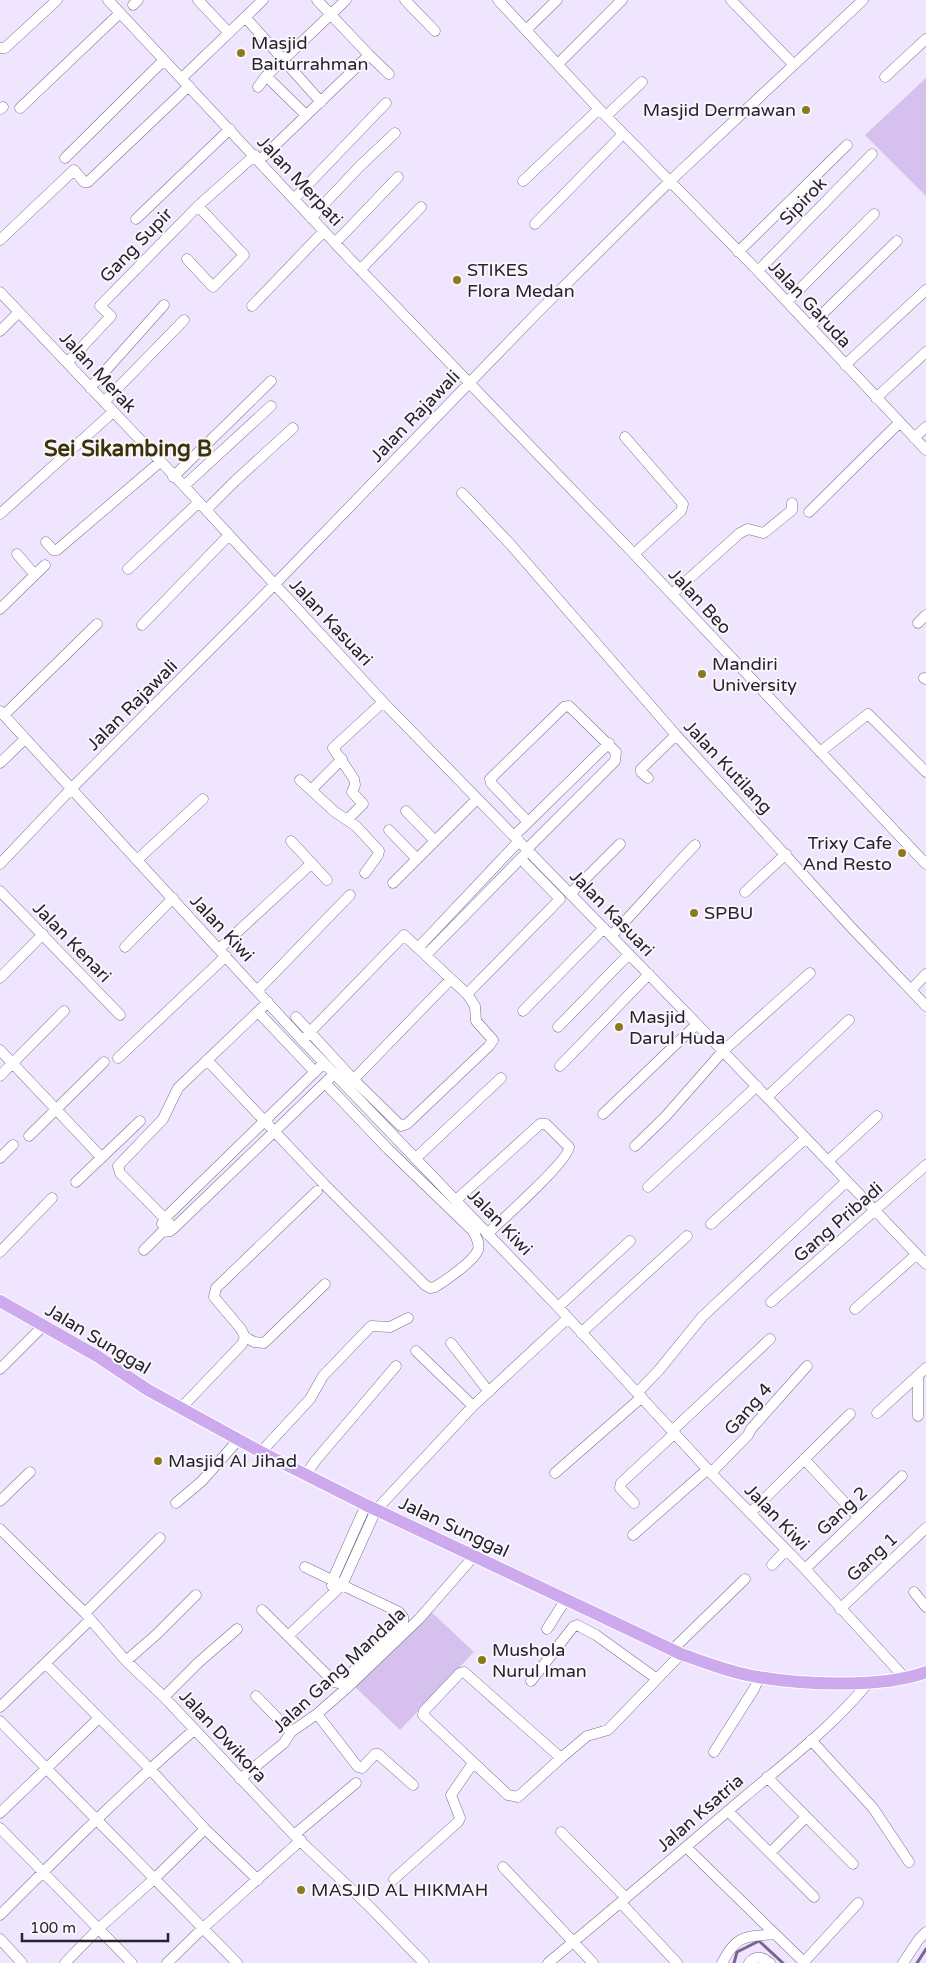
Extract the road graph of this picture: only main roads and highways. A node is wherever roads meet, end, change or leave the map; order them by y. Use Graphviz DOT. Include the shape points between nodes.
graph roads {
  1 [pos="0,1301"];
  2 [pos="926,1672"];
  1 -- 2 [label="main road, Jalan Sunggal" via="97,1356 148,1390 261,1452 371,1508 677,1652 759,1678 868,1683"];
}
